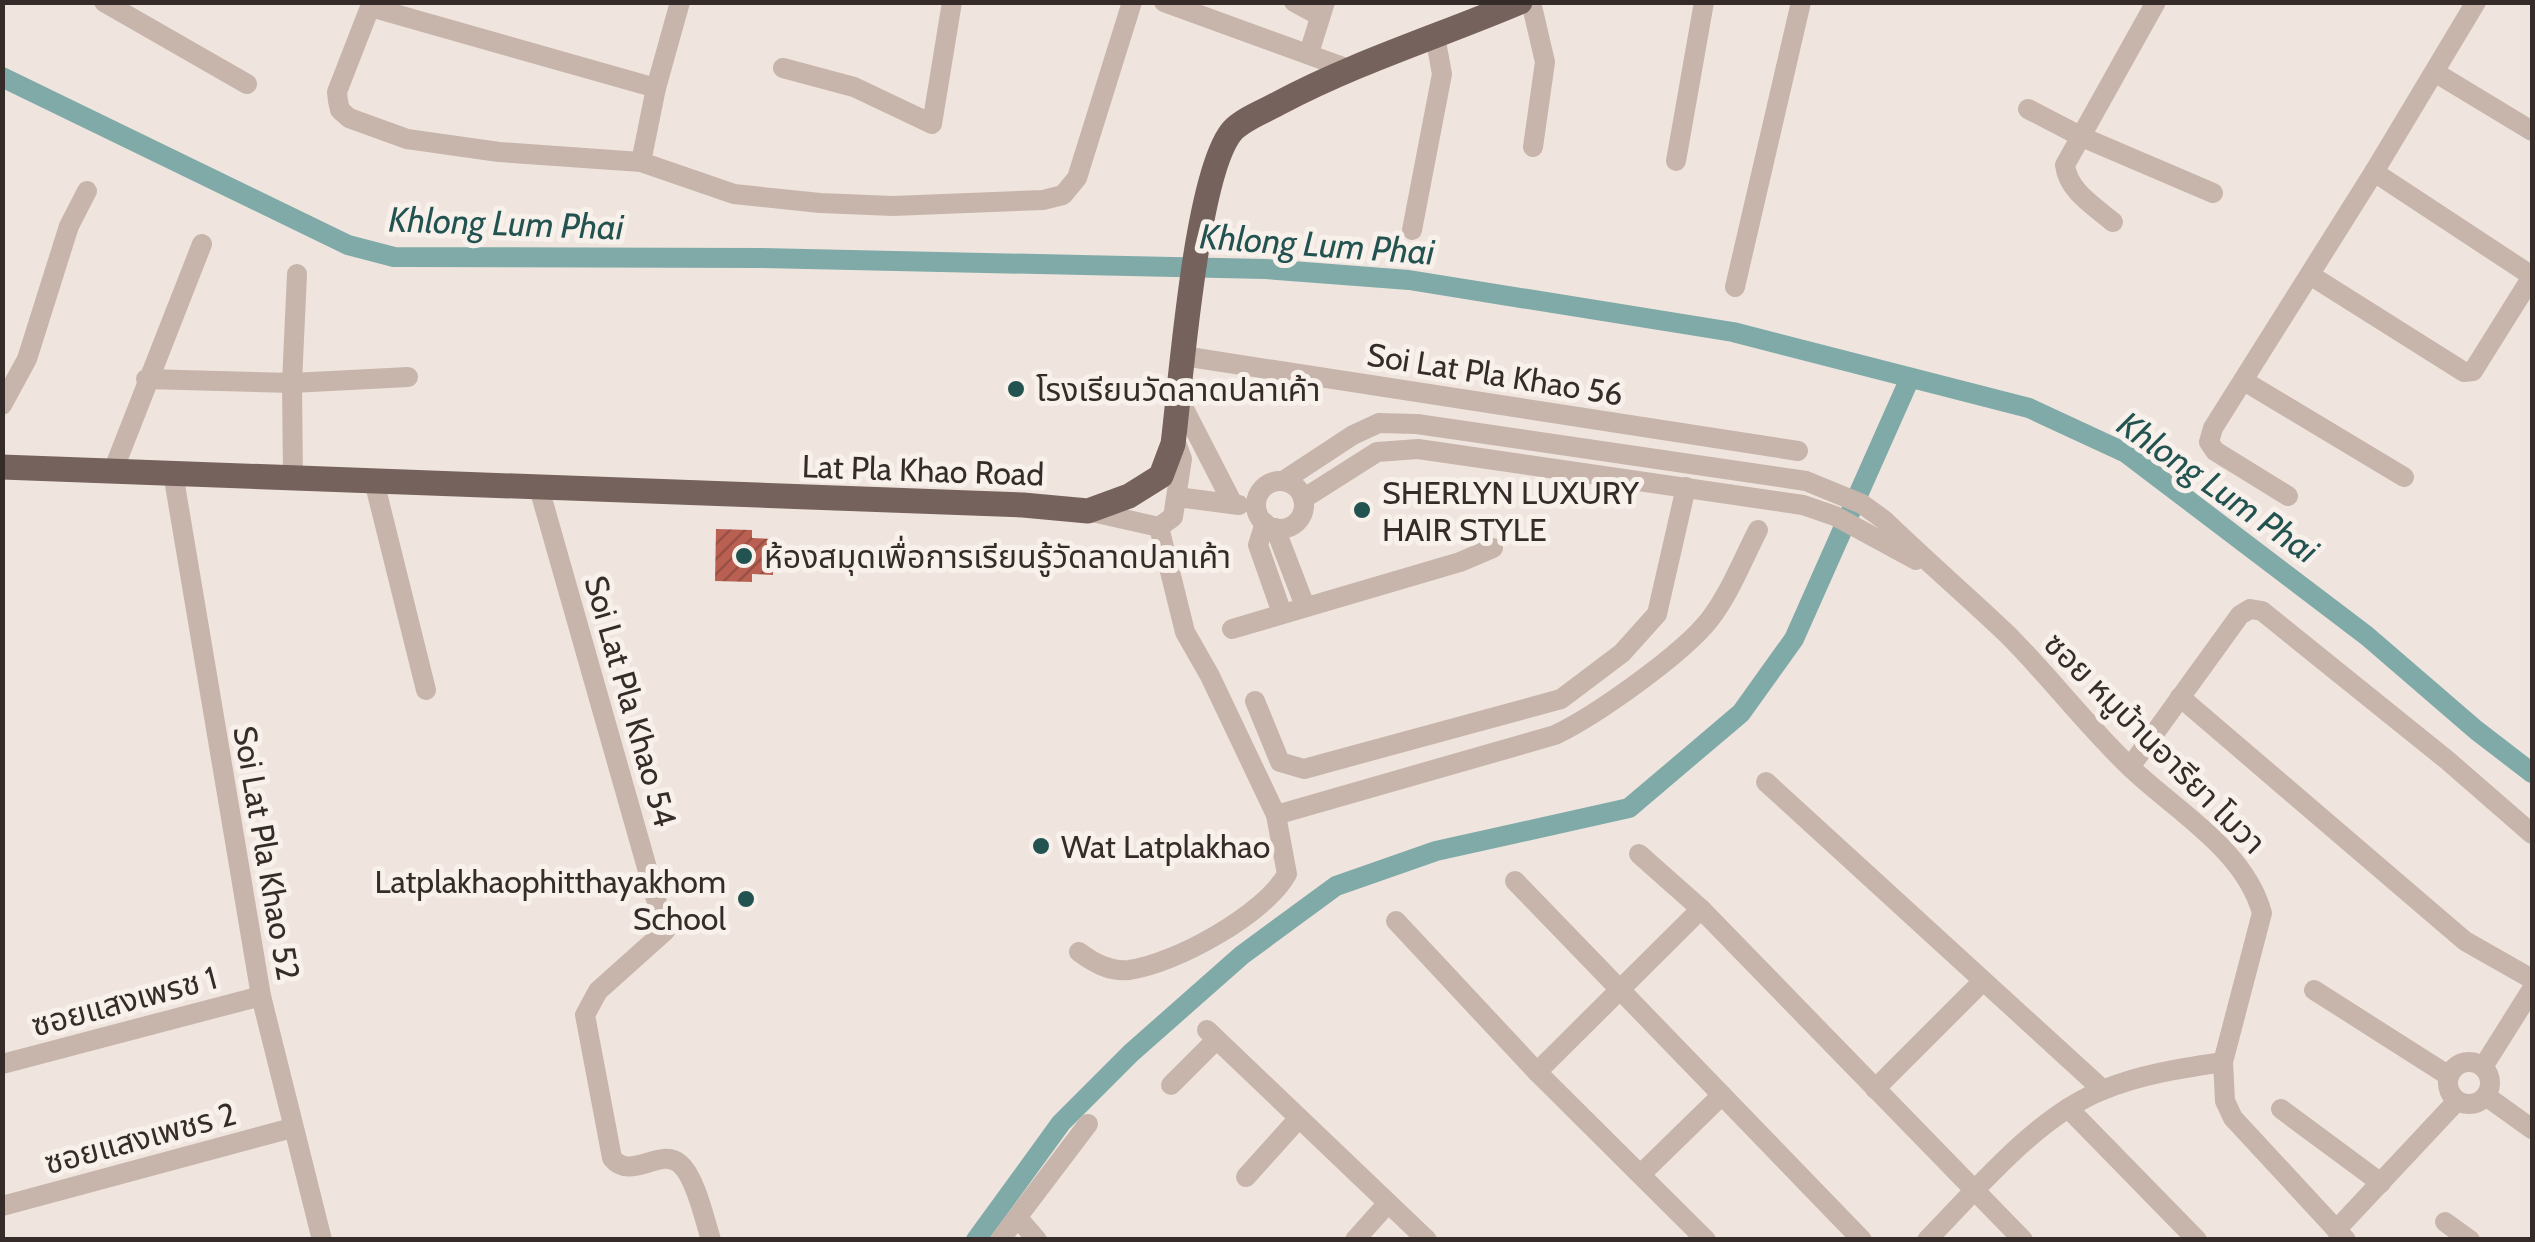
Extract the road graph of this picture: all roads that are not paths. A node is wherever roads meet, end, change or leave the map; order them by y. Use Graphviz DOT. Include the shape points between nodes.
graph roads {
  1 [pos="104,2"];
  2 [pos="680,2"];
  3 [pos="952,2"];
  4 [pos="1132,2"];
  5 [pos="1294,2"];
  6 [pos="1704,2"];
  7 [pos="1802,2"];
  8 [pos="2156,2"];
  9 [pos="2476,2"];
  10 [pos="1165,3"];
  11 [pos="1519,3"];
  12 [pos="371,5"];
  13 [pos="1322,9"];
  14 [pos="1435,36"];
  15 [pos="1310,53"];
  16 [pos="783,68"];
  17 [pos="1351,70"];
  18 [pos="2436,73"];
  19 [pos="247,84"];
  20 [pos="656,88"];
  21 [pos="2028,109"];
  22 [pos="2532,131"];
  23 [pos="2082,137"];
  24 [pos="1533,146"];
  25 [pos="1676,161"];
  26 [pos="641,162"];
  27 [pos="2374,172"];
  28 [pos="87,191"];
  29 [pos="2213,193"];
  30 [pos="2113,222"];
  31 [pos="1412,230"];
  32 [pos="202,244"];
  33 [pos="298,274"];
  34 [pos="2310,276"];
  35 [pos="1735,287"];
  36 [pos="1183,356"];
  37 [pos="408,377"];
  38 [pos="146,379"];
  39 [pos="2244,381"];
  40 [pos="292,383"];
  41 [pos="1179,399"];
  42 [pos="2,405"];
  43 [pos="1174,437"];
  44 [pos="1798,451"];
  45 [pos="2,467"];
  46 [pos="112,471"];
  47 [pos="173,474"];
  48 [pos="2404,477"];
  49 [pos="294,478"];
  50 [pos="374,481"];
  51 [pos="1283,481"];
  52 [pos="1686,486"];
  53 [pos="539,488"];
  54 [pos="2288,496"];
  55 [pos="1176,497"];
  56 [pos="1303,499"];
  57 [pos="1233,504"];
  58 [pos="1088,511"];
  59 [pos="1266,520"];
  60 [pos="1158,527"];
  61 [pos="1878,528"];
  62 [pos="1758,530"];
  63 [pos="1493,548"];
  64 [pos="1305,606"];
  65 [pos="1282,613"];
  66 [pos="1232,629"];
  67 [pos="426,690"];
  68 [pos="2180,697"];
  69 [pos="1255,702"];
  70 [pos="2130,767"];
  71 [pos="1766,782"];
  72 [pos="1276,815"];
  73 [pos="2532,834"];
  74 [pos="1640,854"];
  75 [pos="1515,881"];
  76 [pos="1701,909"];
  77 [pos="1396,921"];
  78 [pos="1079,952"];
  79 [pos="2532,979"];
  80 [pos="1982,982"];
  81 [pos="1617,989"];
  82 [pos="2532,989"];
  83 [pos="2314,990"];
  84 [pos="261,996"];
  85 [pos="2224,1062"];
  86 [pos="2,1064"];
  87 [pos="2483,1067"];
  88 [pos="1537,1072"];
  89 [pos="2448,1076"];
  90 [pos="1171,1085"];
  91 [pos="1875,1089"];
  92 [pos="2103,1090"];
  93 [pos="1722,1094"];
  94 [pos="2486,1096"];
  95 [pos="2458,1101"];
  96 [pos="2068,1108"];
  97 [pos="2282,1109"];
  98 [pos="1299,1118"];
  99 [pos="1088,1124"];
  100 [pos="292,1128"];
  101 [pos="2532,1130"];
  102 [pos="1641,1174"];
  103 [pos="1246,1178"];
  104 [pos="2381,1183"];
  105 [pos="1976,1190"];
  106 [pos="1388,1203"];
  107 [pos="2,1206"];
  108 [pos="1018,1218"];
  109 [pos="2445,1222"];
  110 [pos="2342,1235"];
  111 [pos="322,1240"];
  112 [pos="711,1240"];
  113 [pos="1000,1240"];
  114 [pos="1037,1240"];
  115 [pos="1355,1240"];
  116 [pos="1427,1240"];
  117 [pos="1706,1240"];
  118 [pos="1862,1240"];
  119 [pos="1927,1240"];
  120 [pos="2023,1240"];
  121 [pos="2198,1240"];
  122 [pos="2470,1240"];
  1 -- 19 [label="street"];
  2 -- 20 [label="street"];
  3 -- 16 [label="street" via="932,124 854,87"];
  4 -- 26 [label="street" via="1078,178 1063,195 893,206 820,203 734,194"];
  5 -- 13 [label="street"];
  6 -- 25 [label="street"];
  7 -- 35 [label="street"];
  8 -- 23 [label="street"];
  9 -- 18 [label="street"];
  10 -- 15 [label="street"];
  11 -- 14 [label="main road, Lat Pla Khao Road"];
  11 -- 24 [label="street" via="1545,62"];
  12 -- 20 [label="street"];
  12 -- 26 [label="street" via="337,92 349,118 407,140"];
  13 -- 15 [label="street"];
  14 -- 17 [label="main road, Lat Pla Khao Road"];
  14 -- 31 [label="street" via="1442,74"];
  15 -- 17 [label="street"];
  17 -- 36 [label="main road, Lat Pla Khao Road" via="1232,132 1214,173"];
  18 -- 22 [label="street"];
  18 -- 27 [label="street"];
  20 -- 26 [label="street"];
  21 -- 23 [label="street"];
  23 -- 29 [label="street"];
  23 -- 30 [label="street" via="2065,166 2066,179"];
  27 -- 34 [label="street"];
  27 -- 34 [label="street" via="2528,274 2474,371 2464,372"];
  28 -- 42 [label="street" via="69,226 26,360"];
  32 -- 38 [label="street"];
  33 -- 40 [label="street"];
  34 -- 39 [label="street"];
  36 -- 41 [label="main road, Lat Pla Khao Road"];
  36 -- 44 [label="street, Soi Lat Pla Khao 56"];
  37 -- 40 [label="street"];
  38 -- 40 [label="street"];
  38 -- 46 [label="street"];
  39 -- 48 [label="street"];
  39 -- 54 [label="street" via="2213,428 2210,447"];
  40 -- 49 [label="street"];
  41 -- 43 [label="main road, Lat Pla Khao Road"];
  41 -- 57 [label="street"];
  43 -- 55 [label="street" via="1182,459"];
  43 -- 58 [label="main road, Lat Pla Khao Road" via="1161,476"];
  45 -- 46 [label="main road, Lat Pla Khao Road"];
  46 -- 47 [label="main road, Lat Pla Khao Road"];
  47 -- 49 [label="main road, Lat Pla Khao Road"];
  47 -- 84 [label="street, Soi Lat Pla Khao 52"];
  49 -- 50 [label="main road, Lat Pla Khao Road"];
  50 -- 53 [label="main road, Lat Pla Khao Road"];
  50 -- 67 [label="street"];
  51 -- 56 [label="street"];
  51 -- 59 [label="street" via="1264,488"];
  51 -- 61 [label="street" via="1379,423 1806,481 1862,504"];
  52 -- 56 [label="street" via="1418,449 1376,452"];
  52 -- 61 [label="street" via="1818,509"];
  52 -- 69 [label="street" via="1657,614 1622,654 1561,700 1304,769 1280,762"];
  53 -- 58 [label="main road, Lat Pla Khao Road"];
  53 -- 112 [label="street, Soi Lat Pla Khao 54" via="665,931 598,992 585,1015 612,1158 630,1168 677,1161"];
  55 -- 57 [label="street"];
  55 -- 60 [label="street" via="1173,517"];
  56 -- 59 [label="street" via="1298,522 1283,528"];
  57 -- 59 [label="street"];
  58 -- 60 [label="street"];
  59 -- 64 [label="street"];
  59 -- 65 [label="street" via="1258,544"];
  60 -- 72 [label="street" via="1185,632"];
  61 -- 70 [label="street, ซอย หมูบ้านอารียา โมวา" via="2007,634"];
  62 -- 72 [label="street" via="1712,616 1691,641 1577,725"];
  63 -- 64 [label="street"];
  64 -- 65 [label="street"];
  65 -- 66 [label="street"];
  68 -- 70 [label="street"];
  68 -- 73 [label="street" via="2240,615 2262,610"];
  68 -- 79 [label="street" via="2465,941"];
  70 -- 85 [label="street, ซอย หมูบ้านอารียา โมวา" via="2228,856 2257,895 2262,913"];
  71 -- 80 [label="street"];
  72 -- 78 [label="street" via="1287,874 1274,892 1210,940 1128,970 1100,966"];
  74 -- 76 [label="street"];
  75 -- 81 [label="street"];
  76 -- 81 [label="street"];
  76 -- 91 [label="street"];
  77 -- 88 [label="street"];
  80 -- 91 [label="street"];
  80 -- 92 [label="street"];
  81 -- 88 [label="street"];
  81 -- 93 [label="street"];
  82 -- 87 [label="street"];
  83 -- 89 [label="street"];
  84 -- 86 [label="street, ซอยแสงเพรช 1"];
  84 -- 100 [label="street, Soi Lat Pla Khao 52"];
  85 -- 92 [label="street"];
  85 -- 110 [label="street, ซอย หมูบ้านอารียา โมวา" via="2233,1118"];
  87 -- 89 [label="street" via="2463,1062"];
  87 -- 94 [label="street" via="2490,1081"];
  88 -- 102 [label="street"];
  89 -- 95 [label="street"];
  90 -- 98 [label="street" via="1212,1035"];
  91 -- 105 [label="street"];
  92 -- 96 [label="street"];
  93 -- 102 [label="street"];
  93 -- 118 [label="street"];
  94 -- 95 [label="street" via="2474,1104"];
  94 -- 101 [label="street"];
  95 -- 104 [label="street"];
  96 -- 105 [label="street"];
  96 -- 121 [label="street"];
  97 -- 104 [label="street"];
  98 -- 103 [label="street"];
  98 -- 106 [label="street"];
  99 -- 108 [label="street"];
  100 -- 107 [label="street, ซอยแสงเพชร 2"];
  100 -- 111 [label="street, Soi Lat Pla Khao 52"];
  102 -- 117 [label="street"];
  104 -- 110 [label="street"];
  105 -- 119 [label="street"];
  105 -- 120 [label="street"];
  106 -- 115 [label="street"];
  106 -- 116 [label="street"];
  108 -- 113 [label="street"];
  108 -- 114 [label="street"];
  109 -- 122 [label="street"];
}
